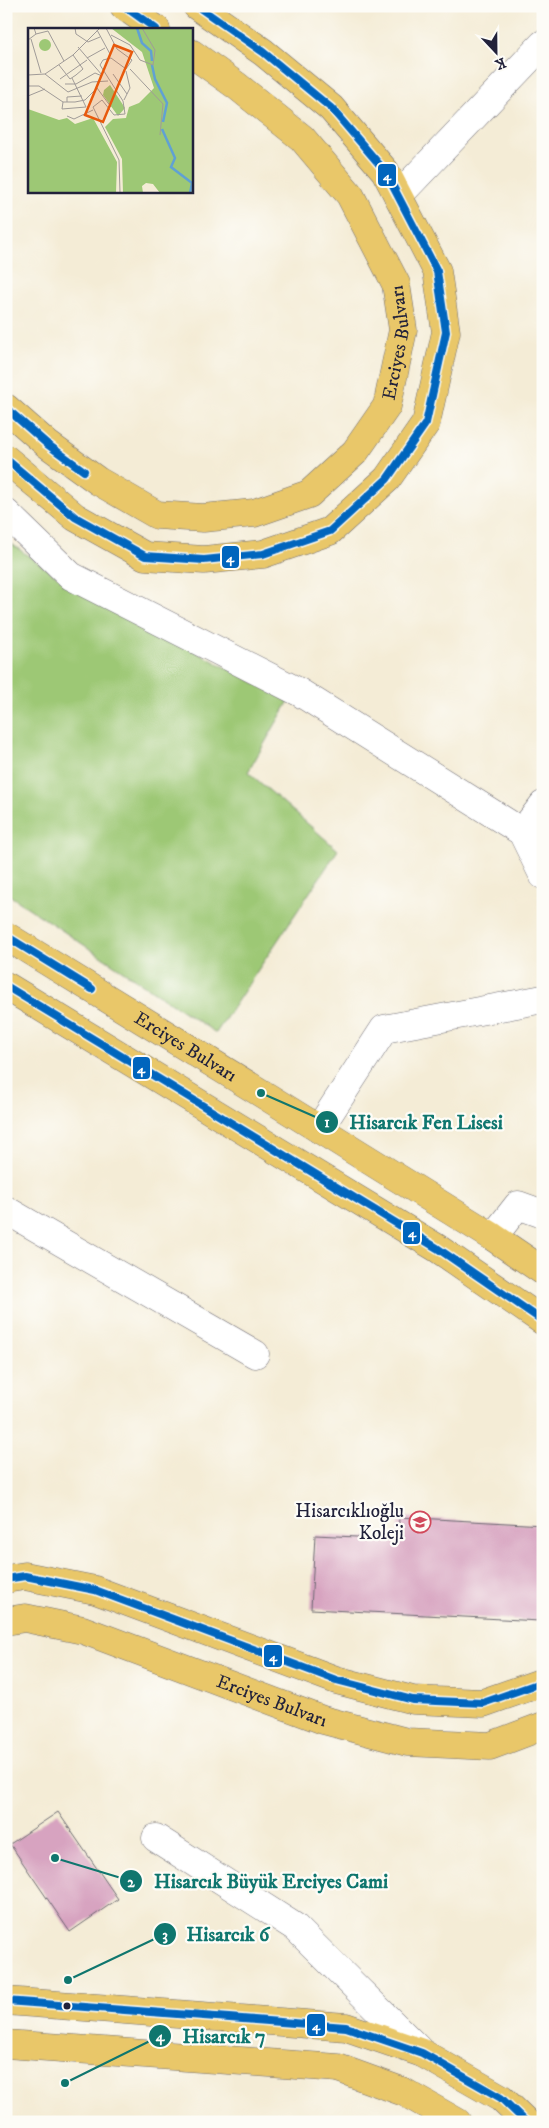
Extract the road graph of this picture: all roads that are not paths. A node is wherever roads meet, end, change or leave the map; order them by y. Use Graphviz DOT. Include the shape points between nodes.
graph roads {
  1 [pos="124,6"];
  2 [pos="197,6"];
  3 [pos="155,28"];
  4 [pos="543,44"];
  5 [pos="192,54"];
  6 [pos="398,196"];
  7 [pos="6,408"];
  8 [pos="6,459"];
  9 [pos="6,513"];
  10 [pos="543,805"];
  11 [pos="522,832"];
  12 [pos="543,875"];
  13 [pos="6,936"];
  14 [pos="6,986"];
  15 [pos="543,999"];
  16 [pos="319,1129"];
  17 [pos="534,1206"];
  18 [pos="6,1210"];
  19 [pos="493,1237"];
  20 [pos="543,1271"];
  21 [pos="543,1322"];
  22 [pos="255,1354"];
  23 [pos="6,1579"];
  24 [pos="6,1621"];
  25 [pos="543,1682"];
  26 [pos="543,1726"];
  27 [pos="156,1838"];
  28 [pos="6,2000"];
  29 [pos="6,2044"];
  30 [pos="422,2053"];
  31 [pos="457,2122"];
  32 [pos="526,2122"];
  1 -- 3 [label="highway"];
  2 -- 6 [label="highway" via="263,52 331,108 385,171"];
  4 -- 6 [label="street"];
  5 -- 7 [label="highway, Erciyes Bulvarı" via="302,138 350,195 396,284 403,330 387,406 355,452 309,494 254,513 203,518 157,515 98,481 47,444"];
  6 -- 8 [label="highway" via="436,271 446,332 426,423 387,479 330,531 263,554 204,560 145,556 75,517"];
  9 -- 11 [label="street" via="70,576 298,692"];
  10 -- 11 [label="street"];
  11 -- 12 [label="street"];
  13 -- 16 [label="highway, Erciyes Bulvarı"];
  14 -- 21 [label="highway" via="437,1248"];
  15 -- 16 [label="street" via="384,1029"];
  16 -- 19 [label="highway, Erciyes Bulvarı"];
  17 -- 19 [label="street"];
  18 -- 22 [label="street"];
  19 -- 20 [label="highway, Erciyes Bulvarı"];
  23 -- 25 [label="highway" via="25,1576 95,1590 336,1680 413,1700 483,1704"];
  24 -- 26 [label="highway, Erciyes Bulvarı" via="25,1618 83,1630 323,1720 407,1742 490,1746"];
  27 -- 30 [label="street" via="295,1927"];
  28 -- 30 [label="highway" via="346,2027"];
  29 -- 31 [label="highway" via="338,2068 404,2092"];
  30 -- 32 [label="highway" via="501,2098"];
}
